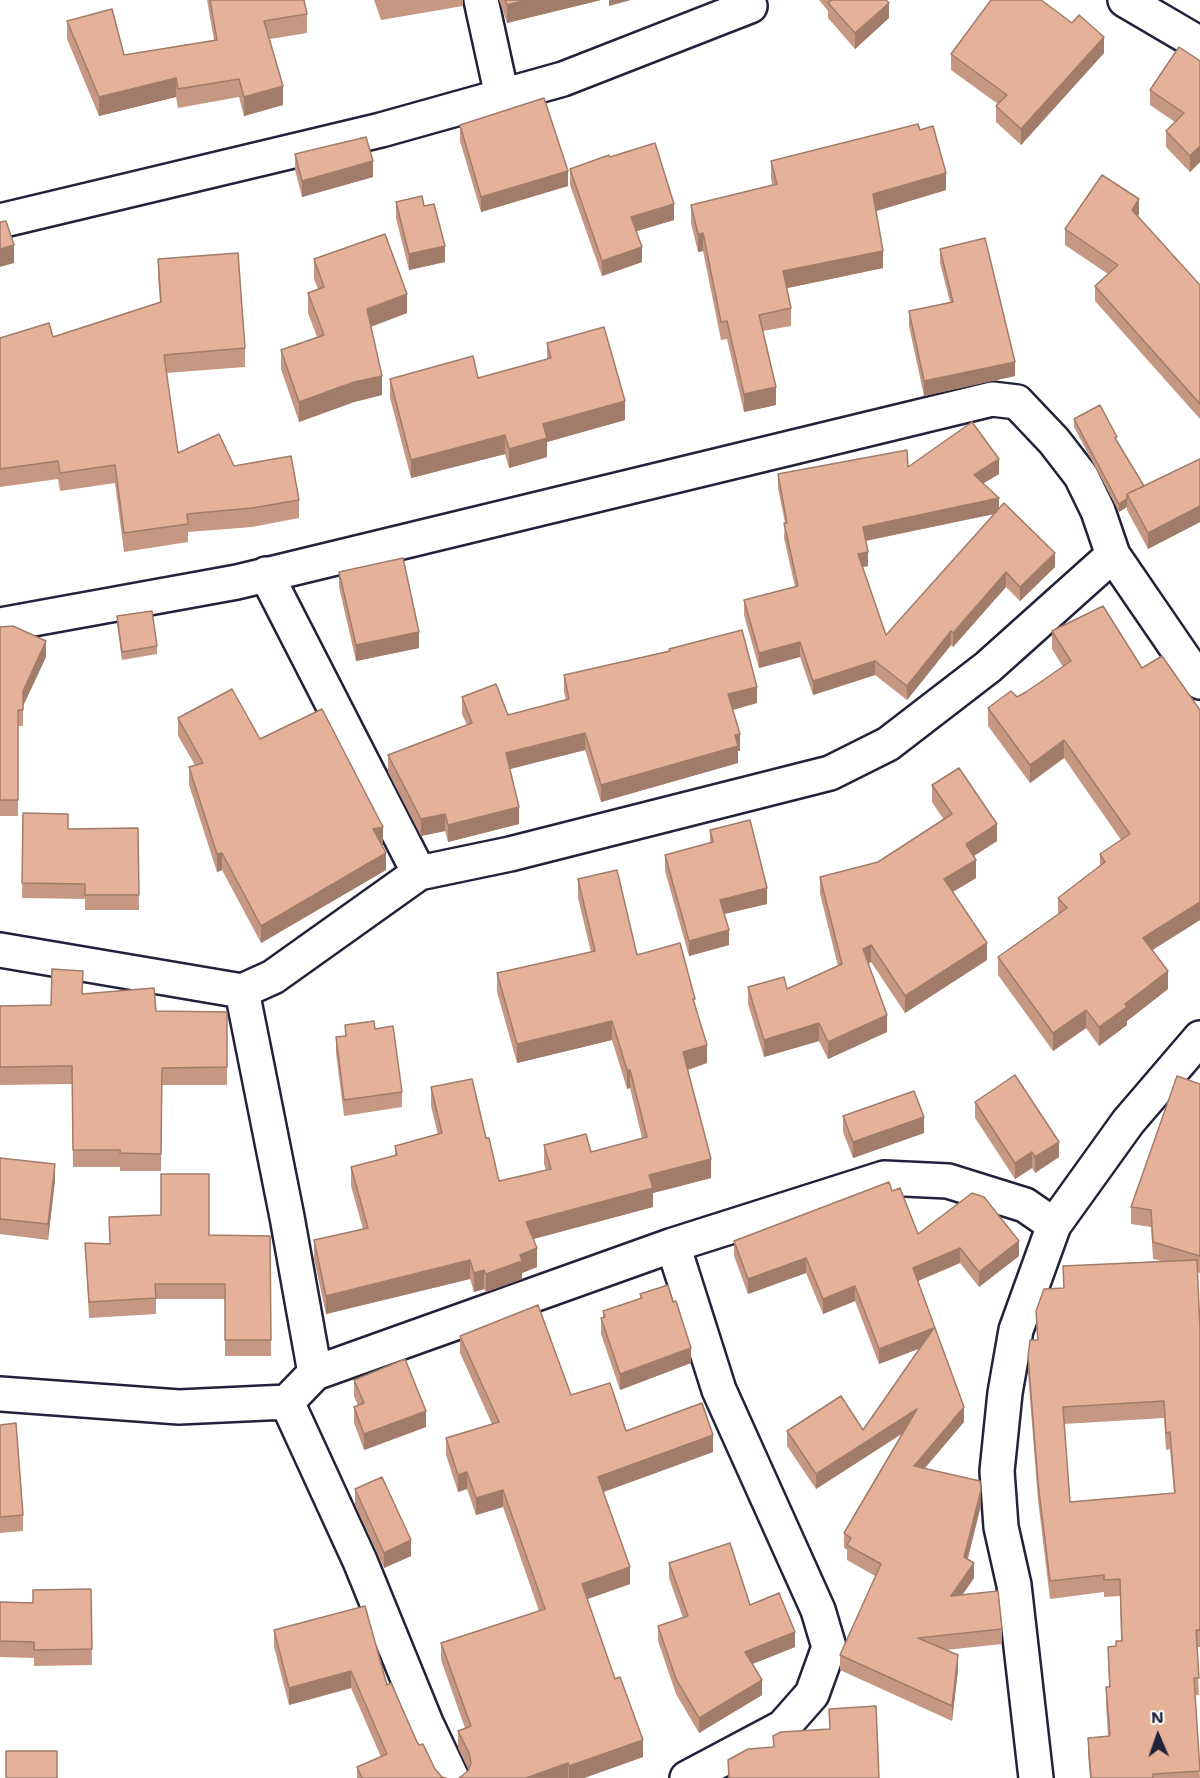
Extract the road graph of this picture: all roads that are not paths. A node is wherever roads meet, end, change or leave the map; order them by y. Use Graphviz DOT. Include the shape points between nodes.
graph roads {
  1 [pos="481,0"];
  2 [pos="1125,0"];
  3 [pos="750,6"];
  4 [pos="1200,44"];
  5 [pos="502,96"];
  6 [pos="0,221"];
  7 [pos="1113,555"];
  8 [pos="266,574"];
  9 [pos="0,625"];
  10 [pos="1200,682"];
  11 [pos="419,873"];
  12 [pos="0,950"];
  13 [pos="242,991"];
  14 [pos="1200,1038"];
  15 [pos="1054,1225"];
  16 [pos="673,1245"];
  17 [pos="315,1373"];
  18 [pos="0,1394"];
  19 [pos="286,1402"];
  20 [pos="452,1778"];
  21 [pos="687,1778"];
  22 [pos="1036,1778"];
  1 -- 5 [label="street"];
  2 -- 4 [label="street"];
  3 -- 5 [label="street" via="563,79"];
  5 -- 6 [label="street" via="381,130"];
  7 -- 8 [label="street" via="1081,476 1054,441 1017,402 992,399"];
  7 -- 10 [label="street"];
  7 -- 11 [label="street" via="988,668 888,744 830,773 510,854"];
  8 -- 9 [label="street"];
  8 -- 11 [label="street"];
  11 -- 13 [label="street" via="273,977"];
  12 -- 13 [label="street"];
  13 -- 17 [label="street"];
  14 -- 15 [label="street" via="1128,1122"];
  15 -- 16 [label="street" via="1025,1205 948,1181 884,1178"];
  15 -- 22 [label="street" via="1016,1330 997,1471 1001,1527 1014,1584"];
  16 -- 17 [label="street"];
  16 -- 21 [label="street" via="719,1390 818,1610 829,1647 812,1694 783,1727"];
  17 -- 19 [label="street"];
  18 -- 19 [label="street" via="179,1407"];
  19 -- 20 [label="street" via="360,1561"];
}
